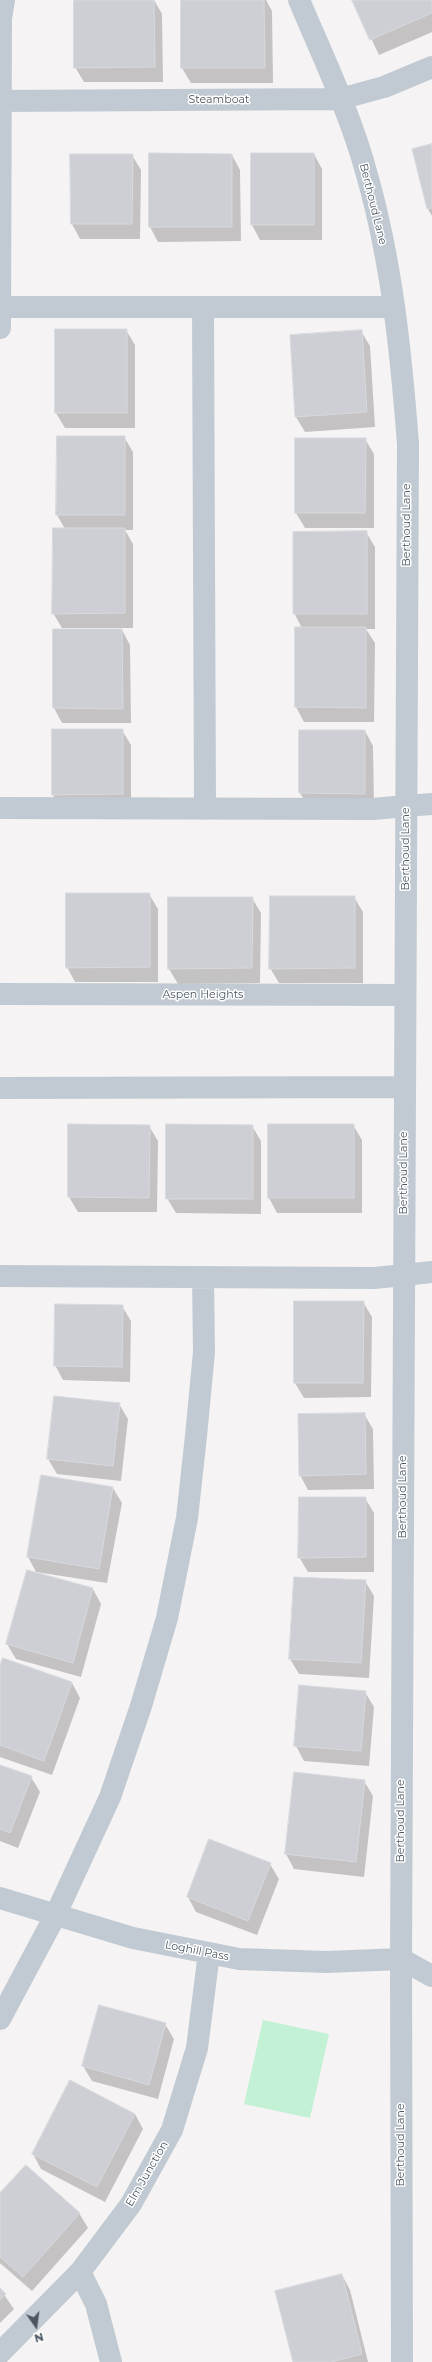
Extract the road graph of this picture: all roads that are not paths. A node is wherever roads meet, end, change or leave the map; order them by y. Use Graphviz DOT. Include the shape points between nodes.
graph roads {
  1 [pos="4,0"];
  2 [pos="299,0"];
  3 [pos="432,66"];
  4 [pos="340,99"];
  5 [pos="0,101"];
  6 [pos="0,307"];
  7 [pos="203,307"];
  8 [pos="394,307"];
  9 [pos="0,328"];
  10 [pos="432,804"];
  11 [pos="406,806"];
  12 [pos="0,808"];
  13 [pos="205,809"];
  14 [pos="0,994"];
  15 [pos="405,995"];
  16 [pos="404,1087"];
  17 [pos="0,1088"];
  18 [pos="432,1272"];
  19 [pos="404,1275"];
  20 [pos="0,1276"];
  21 [pos="203,1277"];
  22 [pos="0,1898"];
  23 [pos="55,1916"];
  24 [pos="209,1953"];
  25 [pos="401,1959"];
  26 [pos="432,1976"];
  27 [pos="0,2019"];
  28 [pos="80,2272"];
  29 [pos="0,2353"];
  30 [pos="111,2362"];
  31 [pos="402,2362"];
  1 -- 5 [label="street" via="0,19"];
  2 -- 4 [label="street, Berthoud Lane"];
  3 -- 4 [label="street, Steamboat" via="384,87"];
  4 -- 5 [label="street, Steamboat"];
  4 -- 8 [label="street, Berthoud Lane" via="367,174 387,262"];
  5 -- 6 [label="street"];
  6 -- 7 [label="street"];
  6 -- 9 [label="street"];
  7 -- 8 [label="street"];
  7 -- 13 [label="street"];
  8 -- 11 [label="street, Berthoud Lane" via="408,444"];
  10 -- 11 [label="street"];
  11 -- 13 [label="street" via="373,809"];
  11 -- 15 [label="street, Berthoud Lane"];
  12 -- 13 [label="street"];
  14 -- 15 [label="street, Aspen Heights"];
  15 -- 16 [label="street, Berthoud Lane"];
  16 -- 17 [label="street"];
  16 -- 19 [label="street, Berthoud Lane"];
  18 -- 19 [label="street"];
  19 -- 21 [label="street" via="374,1278"];
  19 -- 25 [label="street, Berthoud Lane"];
  20 -- 21 [label="street"];
  21 -- 23 [label="street" via="204,1352 196,1436 187,1518 167,1618 110,1797"];
  22 -- 23 [label="street, Loghill Pass"];
  23 -- 24 [label="street, Loghill Pass" via="133,1938"];
  23 -- 27 [label="street"];
  24 -- 25 [label="street, Loghill Pass" via="239,1959 326,1962"];
  24 -- 28 [label="street, Elm Junction" via="197,2048 172,2130 131,2204"];
  25 -- 26 [label="street"];
  25 -- 31 [label="street, Berthoud Lane"];
  28 -- 29 [label="street, Elm Junction"];
  28 -- 30 [label="street" via="96,2304"];
}
